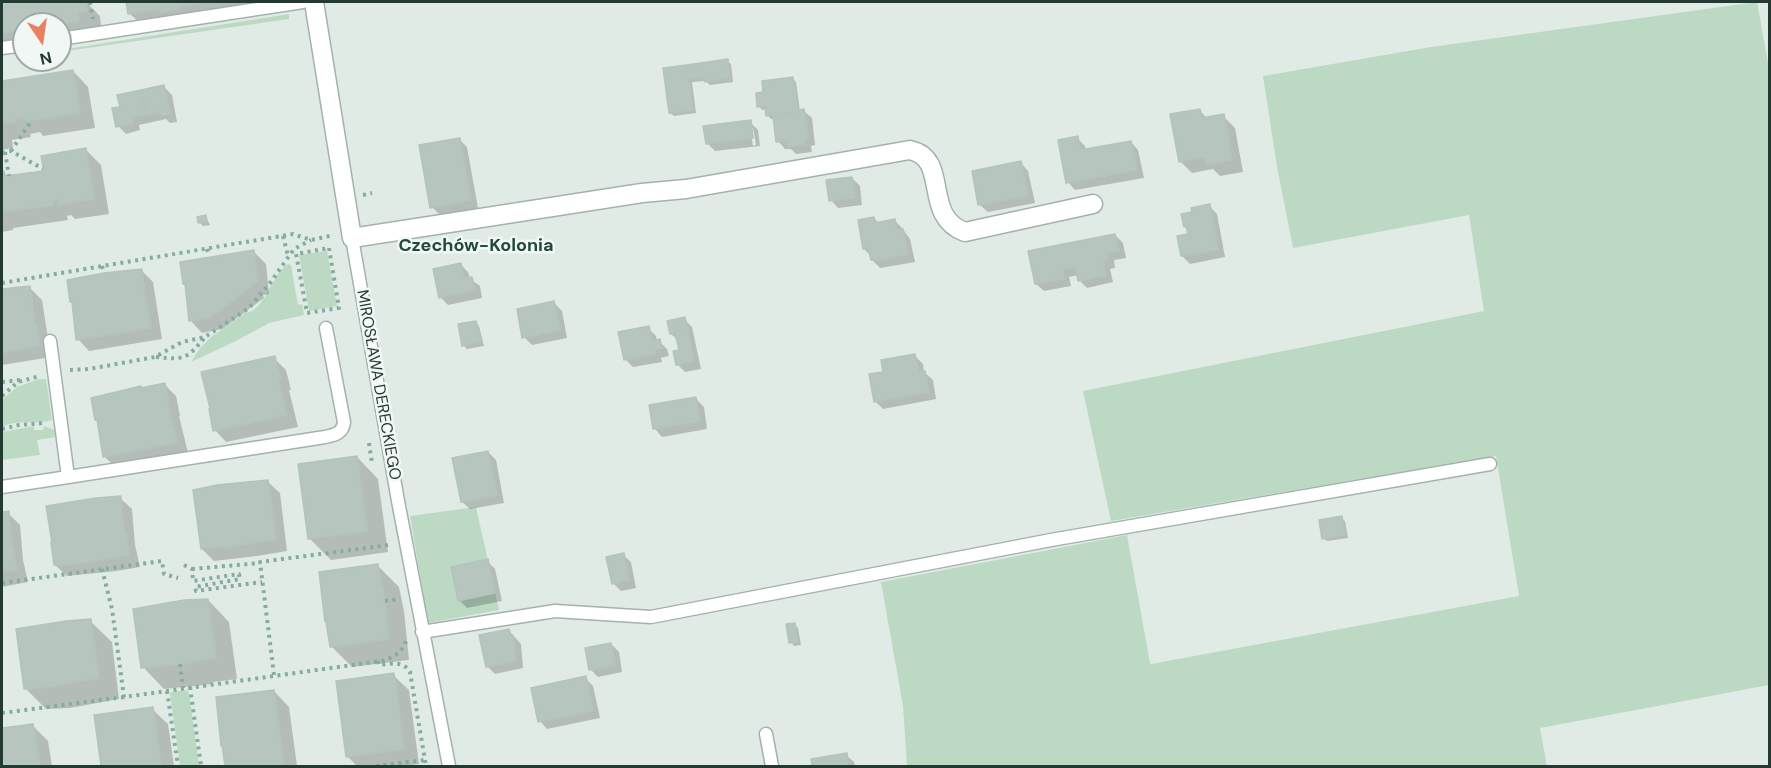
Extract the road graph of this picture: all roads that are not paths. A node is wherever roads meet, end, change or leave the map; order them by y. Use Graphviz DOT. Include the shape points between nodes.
graph roads {
  1 [pos="303,2"];
  2 [pos="314,2"];
  3 [pos="72,37"];
  4 [pos="1093,204"];
  5 [pos="345,236"];
  6 [pos="326,328"];
  7 [pos="50,341"];
  8 [pos="1490,464"];
  9 [pos="69,477"];
  10 [pos="2,487"];
  11 [pos="422,632"];
  12 [pos="766,734"];
  13 [pos="449,766"];
  14 [pos="772,766"];
  1 -- 3 [label="lane"];
  2 -- 5 [label="street, MIROSŁAWA DERECKIEGO"];
  4 -- 5 [label="street" via="965,232 953,228 943,214 930,164 919,152 910,150 686,189"];
  5 -- 11 [label="lane, MIROSŁAWA DERECKIEGO"];
  6 -- 9 [label="lane" via="344,422 340,432"];
  7 -- 9 [label="lane"];
  8 -- 11 [label="lane" via="651,616 555,611"];
  9 -- 10 [label="lane"];
  11 -- 13 [label="lane, MIROSŁAWA DERECKIEGO"];
  12 -- 14 [label="lane"];
}
